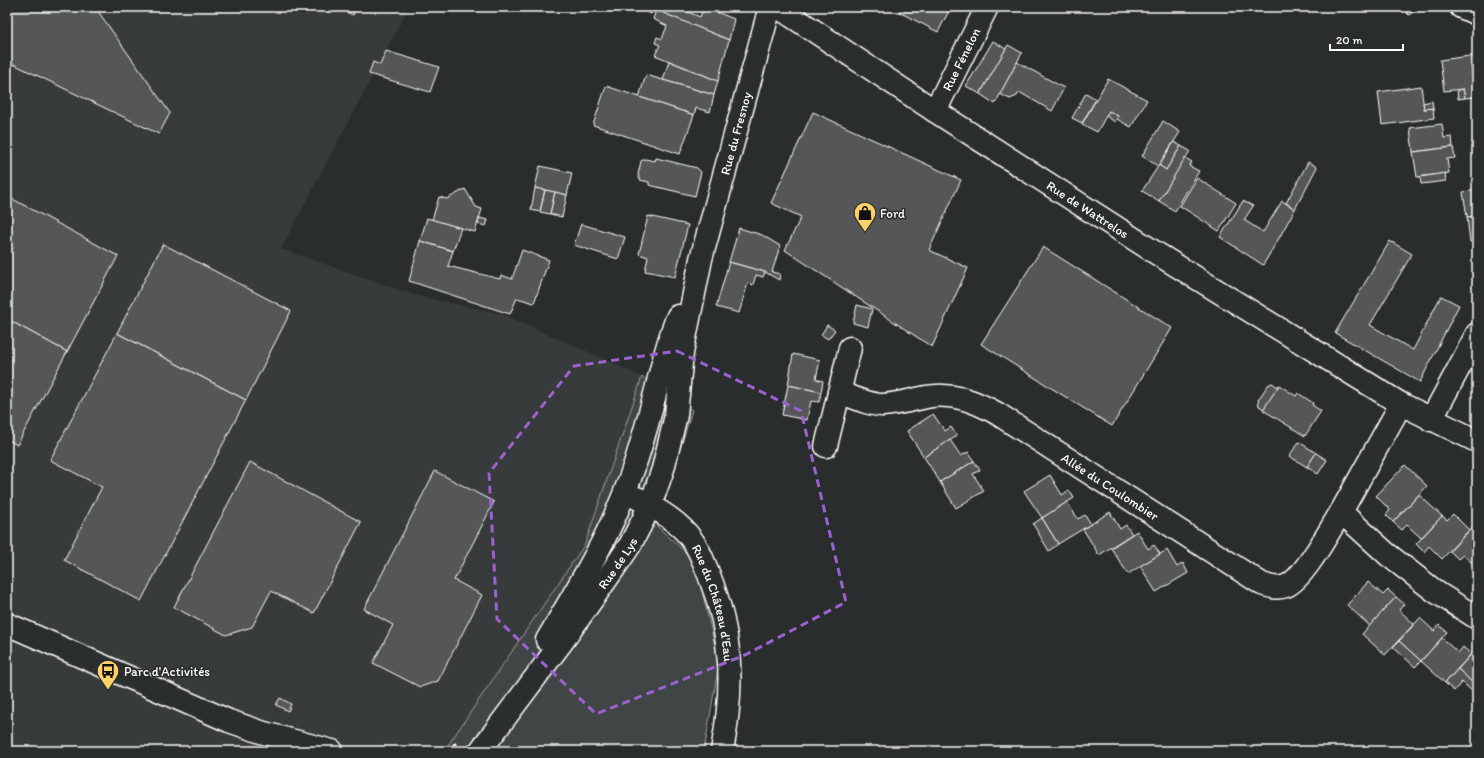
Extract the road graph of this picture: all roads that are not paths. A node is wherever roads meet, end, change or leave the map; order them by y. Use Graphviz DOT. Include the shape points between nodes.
graph roads {
  1 [pos="770,7"];
  2 [pos="778,7"];
  3 [pos="988,7"];
  4 [pos="1461,7"];
  5 [pos="1477,14"];
  6 [pos="935,111"];
  7 [pos="1477,334"];
  8 [pos="677,340"];
  9 [pos="850,348"];
  10 [pos="840,392"];
  11 [pos="1402,404"];
  12 [pos="1431,420"];
  13 [pos="1477,441"];
  14 [pos="826,446"];
  15 [pos="625,492"];
  16 [pos="650,506"];
  17 [pos="1341,512"];
  18 [pos="1477,618"];
  19 [pos="7,624"];
  20 [pos="229,721"];
  21 [pos="284,751"];
  22 [pos="332,751"];
  23 [pos="480,751"];
  24 [pos="722,751"];
  1 -- 8 [label="street, Rue du Fresnoy"];
  2 -- 6 [label="street, Rue de Wattrelos"];
  3 -- 6 [label="street, Rue Fénelon"];
  4 -- 5 [label="street"];
  6 -- 11 [label="street, Rue de Wattrelos" via="1156,253"];
  7 -- 12 [label="street"];
  8 -- 15 [label="street, Rue de Lys"];
  8 -- 16 [label="street, Rue de Lys" via="676,415 663,469"];
  9 -- 10 [label="street"];
  10 -- 14 [label="street"];
  10 -- 17 [label="street, Allée du Coulombier" via="882,405 943,395 978,403 1272,588 1287,586 1295,581"];
  11 -- 12 [label="street, Rue de Wattrelos"];
  11 -- 17 [label="street, Allée du Coulombier"];
  12 -- 13 [label="street, Rue de Wattrelos"];
  15 -- 16 [label="street, Rue du Château d'Eau"];
  15 -- 23 [label="street, Rue de Lys" via="573,596"];
  16 -- 23 [label="street, Rue de Lys" via="630,545 613,570"];
  16 -- 24 [label="street, Rue du Château d'Eau" via="680,526 692,540 701,556 722,612 730,670"];
  17 -- 18 [label="street" via="1387,554 1436,592"];
  19 -- 20 [label="street"];
  20 -- 21 [label="street"];
  20 -- 22 [label="street"];
}
